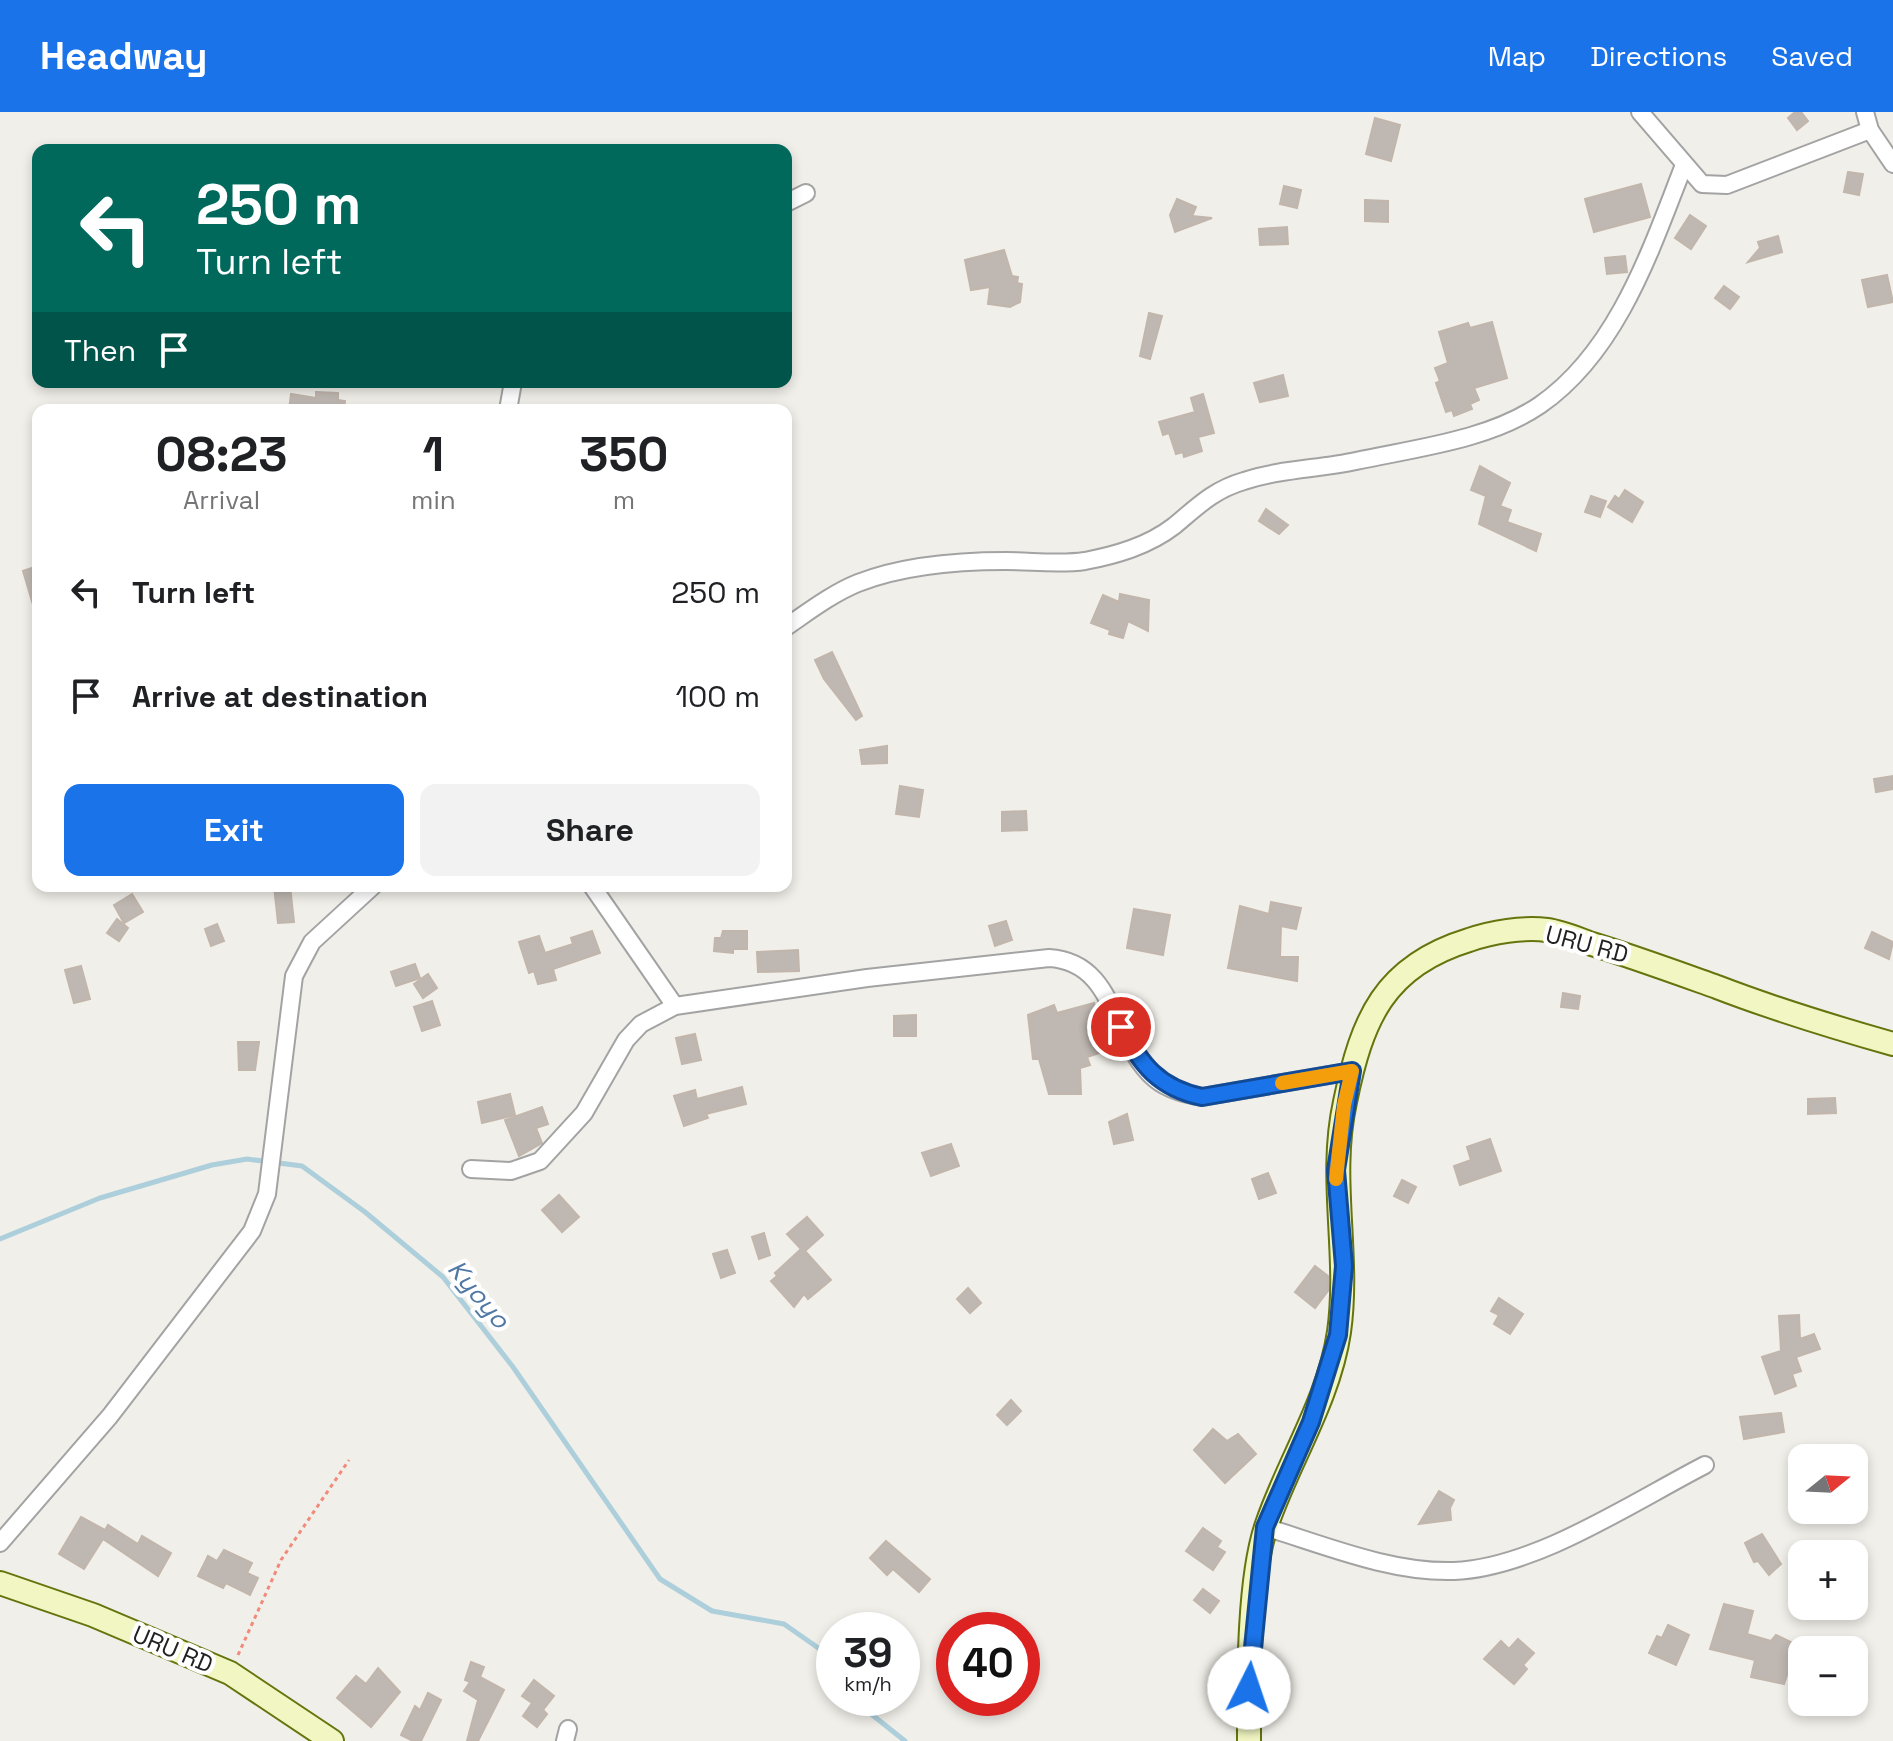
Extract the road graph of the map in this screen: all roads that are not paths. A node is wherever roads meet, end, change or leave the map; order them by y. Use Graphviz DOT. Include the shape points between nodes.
graph roads {
  1 [pos="1640,112"];
  2 [pos="1865,112"];
  3 [pos="1870,130"];
  4 [pos="1893,164"];
  5 [pos="1684,165"];
  6 [pos="806,193"];
  7 [pos="792,200"];
  8 [pos="792,623"];
  9 [pos="366,892"];
  10 [pos="596,892"];
  11 [pos="675,1006"];
  12 [pos="1893,1044"];
  13 [pos="1352,1071"];
  14 [pos="471,1169"];
  15 [pos="1705,1465"];
  16 [pos="1265,1527"];
  17 [pos="0,1543"];
  18 [pos="0,1583"];
  19 [pos="332,1741"];
  20 [pos="1249,1741"];
  1 -- 5 [label="street"];
  2 -- 3 [label="street"];
  3 -- 4 [label="street"];
  3 -- 5 [label="street" via="1727,185 1702,184"];
  5 -- 8 [label="street" via="1649,254 1611,326 1573,376 1539,405 1488,430 1228,485 1141,546 1114,555 1081,562 949,564 892,572 856,584"];
  6 -- 7 [label="street"];
  9 -- 17 [label="street" via="312,942 294,976 267,1194 252,1231 110,1416"];
  10 -- 11 [label="street"];
  11 -- 13 [label="street" via="867,978 1069,959 1094,978 1155,1080 1180,1092 1202,1097"];
  11 -- 14 [label="street" via="641,1024 626,1040 584,1113 540,1161 511,1171"];
  12 -- 13 [label="street, URU RD" via="1547,930 1491,933 1416,961 1384,994"];
  13 -- 16 [label="street, URU RD" via="1336,1170 1344,1266 1338,1335 1311,1422"];
  15 -- 16 [label="street" via="1538,1551 1493,1566 1453,1571 1402,1565"];
  16 -- 20 [label="street, URU RD" via="1253,1620"];
  18 -- 19 [label="street, URU RD" via="93,1615 230,1673"];
}
